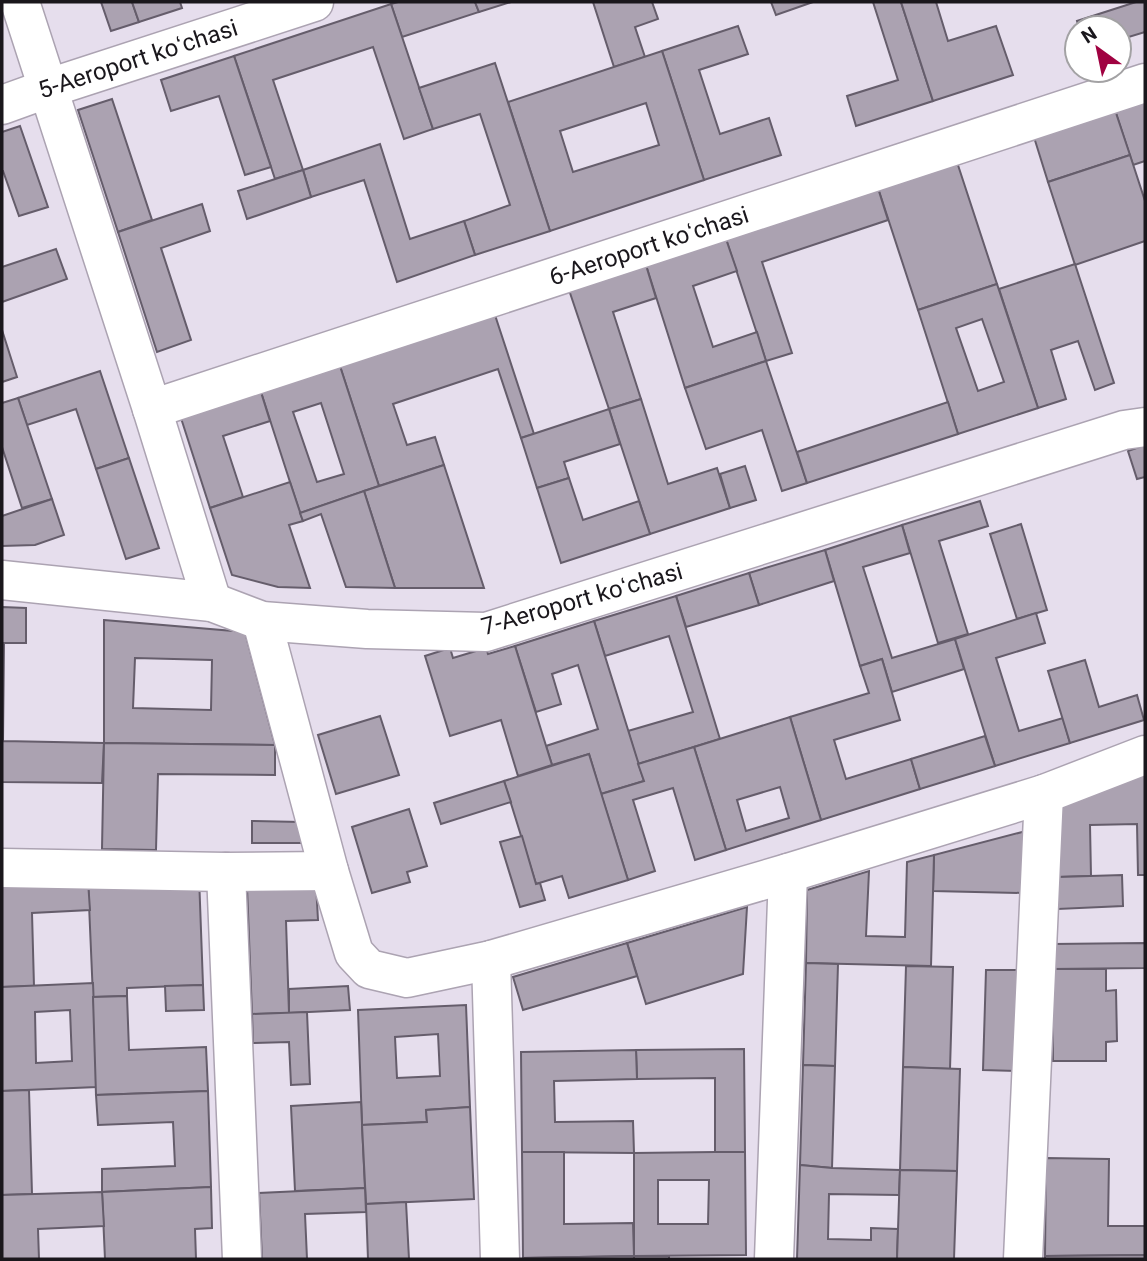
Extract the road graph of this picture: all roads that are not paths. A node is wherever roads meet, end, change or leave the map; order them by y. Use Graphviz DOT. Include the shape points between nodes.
graph roads {
  1 [pos="20,2"];
  2 [pos="314,2"];
  3 [pos="1145,83"];
  4 [pos="49,88"];
  5 [pos="2,105"];
  6 [pos="152,410"];
  7 [pos="1145,427"];
  8 [pos="2,580"];
  9 [pos="212,602"];
  10 [pos="262,621"];
  11 [pos="1145,755"];
  12 [pos="1044,794"];
  13 [pos="2,868"];
  14 [pos="226,872"];
  15 [pos="329,872"];
  16 [pos="788,873"];
  17 [pos="491,960"];
  18 [pos="242,1259"];
  19 [pos="500,1259"];
  20 [pos="774,1259"];
  21 [pos="1023,1259"];
  1 -- 4 [label="street"];
  2 -- 4 [label="street, 5-Aeroport koʻchasi"];
  3 -- 6 [label="street, 6-Aeroport koʻchasi"];
  4 -- 5 [label="street, 5-Aeroport koʻchasi"];
  4 -- 6 [label="street"];
  6 -- 9 [label="street"];
  7 -- 10 [label="street, 7-Aeroport koʻchasi" via="485,632"];
  8 -- 9 [label="street, 7-Aeroport koʻchasi"];
  9 -- 10 [label="street, 7-Aeroport koʻchasi"];
  10 -- 15 [label="street"];
  11 -- 12 [label="street"];
  12 -- 16 [label="street"];
  12 -- 21 [label="street"];
  13 -- 14 [label="street"];
  14 -- 15 [label="street"];
  14 -- 18 [label="street"];
  15 -- 17 [label="street" via="354,953 369,970 407,978"];
  16 -- 17 [label="street"];
  16 -- 20 [label="street"];
  17 -- 19 [label="street"];
}
